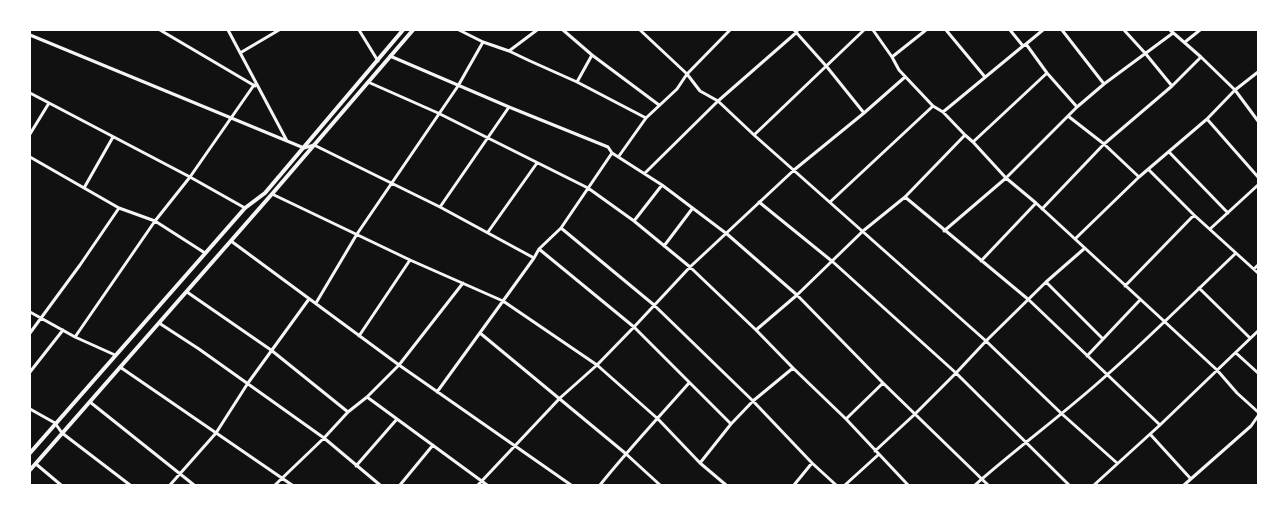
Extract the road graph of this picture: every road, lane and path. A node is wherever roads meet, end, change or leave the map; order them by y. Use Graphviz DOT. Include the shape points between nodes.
graph roads {
  1 [pos="228,30"];
  2 [pos="279,30"];
  3 [pos="359,30"];
  4 [pos="404,30"];
  5 [pos="413,30"];
  6 [pos="459,30"];
  7 [pos="537,30"];
  8 [pos="563,30"];
  9 [pos="640,30"];
  10 [pos="721,30"];
  11 [pos="730,30"];
  12 [pos="864,30"];
  13 [pos="873,30"];
  14 [pos="926,30"];
  15 [pos="946,30"];
  16 [pos="1010,30"];
  17 [pos="1043,30"];
  18 [pos="1062,30"];
  19 [pos="1124,30"];
  20 [pos="1200,30"];
  21 [pos="163,31"];
  22 [pos="796,31"];
  23 [pos="1172,32"];
  24 [pos="725,34"];
  25 [pos="30,35"];
  26 [pos="483,42"];
  27 [pos="1185,42"];
  28 [pos="1024,45"];
  29 [pos="509,51"];
  30 [pos="240,53"];
  31 [pos="1145,53"];
  32 [pos="592,55"];
  33 [pos="390,56"];
  34 [pos="892,57"];
  35 [pos="1201,57"];
  36 [pos="378,61"];
  37 [pos="827,67"];
  38 [pos="1258,72"];
  39 [pos="1047,73"];
  40 [pos="687,74"];
  41 [pos="905,77"];
  42 [pos="985,77"];
  43 [pos="368,82"];
  44 [pos="578,82"];
  45 [pos="1104,84"];
  46 [pos="254,85"];
  47 [pos="458,86"];
  48 [pos="1172,86"];
  49 [pos="259,88"];
  50 [pos="1235,90"];
  51 [pos="30,93"];
  52 [pos="718,101"];
  53 [pos="49,103"];
  54 [pos="659,105"];
  55 [pos="933,106"];
  56 [pos="509,107"];
  57 [pos="1077,107"];
  58 [pos="943,112"];
  59 [pos="438,113"];
  60 [pos="864,113"];
  61 [pos="1068,116"];
  62 [pos="233,118"];
  63 [pos="646,118"];
  64 [pos="1207,119"];
  65 [pos="1258,121"];
  66 [pos="30,134"];
  67 [pos="754,135"];
  68 [pos="965,135"];
  69 [pos="113,137"];
  70 [pos="489,138"];
  71 [pos="287,141"];
  72 [pos="974,142"];
  73 [pos="1104,144"];
  74 [pos="314,145"];
  75 [pos="304,148"];
  76 [pos="612,152"];
  77 [pos="1169,152"];
  78 [pos="619,156"];
  79 [pos="30,157"];
  80 [pos="537,163"];
  81 [pos="794,170"];
  82 [pos="1149,170"];
  83 [pos="645,173"];
  84 [pos="1139,177"];
  85 [pos="1258,177"];
  86 [pos="190,178"];
  87 [pos="1006,178"];
  88 [pos="392,183"];
  89 [pos="662,185"];
  90 [pos="1258,185"];
  91 [pos="84,188"];
  92 [pos="588,188"];
  93 [pos="272,194"];
  94 [pos="905,197"];
  95 [pos="759,202"];
  96 [pos="830,202"];
  97 [pos="1036,203"];
  98 [pos="440,207"];
  99 [pos="119,208"];
  100 [pos="245,208"];
  101 [pos="692,209"];
  102 [pos="1042,209"];
  103 [pos="1228,213"];
  104 [pos="1194,215"];
  105 [pos="155,221"];
  106 [pos="634,221"];
  107 [pos="561,228"];
  108 [pos="1210,229"];
  109 [pos="863,231"];
  110 [pos="944,231"];
  111 [pos="488,232"];
  112 [pos="357,234"];
  113 [pos="727,234"];
  114 [pos="1075,239"];
  115 [pos="231,241"];
  116 [pos="664,246"];
  117 [pos="1085,248"];
  118 [pos="539,249"];
  119 [pos="205,253"];
  120 [pos="1236,253"];
  121 [pos="534,258"];
  122 [pos="410,260"];
  123 [pos="981,261"];
  124 [pos="833,262"];
  125 [pos="1258,265"];
  126 [pos="690,267"];
  127 [pos="1254,269"];
  128 [pos="1258,273"];
  129 [pos="1046,282"];
  130 [pos="463,283"];
  131 [pos="1125,286"];
  132 [pos="1199,288"];
  133 [pos="187,292"];
  134 [pos="797,295"];
  135 [pos="309,299"];
  136 [pos="1029,300"];
  137 [pos="1140,300"];
  138 [pos="503,301"];
  139 [pos="316,303"];
  140 [pos="654,305"];
  141 [pos="30,312"];
  142 [pos="41,318"];
  143 [pos="1165,322"];
  144 [pos="159,323"];
  145 [pos="634,327"];
  146 [pos="63,330"];
  147 [pos="756,330"];
  148 [pos="1258,331"];
  149 [pos="30,333"];
  150 [pos="480,333"];
  151 [pos="359,336"];
  152 [pos="75,337"];
  153 [pos="1250,338"];
  154 [pos="1102,339"];
  155 [pos="986,341"];
  156 [pos="271,350"];
  157 [pos="1236,353"];
  158 [pos="115,355"];
  159 [pos="1087,356"];
  160 [pos="399,365"];
  161 [pos="597,365"];
  162 [pos="120,367"];
  163 [pos="793,368"];
  164 [pos="1217,370"];
  165 [pos="30,372"];
  166 [pos="956,373"];
  167 [pos="1258,373"];
  168 [pos="1108,375"];
  169 [pos="248,383"];
  170 [pos="689,383"];
  171 [pos="883,383"];
  172 [pos="437,392"];
  173 [pos="367,397"];
  174 [pos="560,398"];
  175 [pos="754,401"];
  176 [pos="90,402"];
  177 [pos="30,409"];
  178 [pos="348,412"];
  179 [pos="1258,412"];
  180 [pos="915,414"];
  181 [pos="1062,414"];
  182 [pos="1258,416"];
  183 [pos="658,419"];
  184 [pos="846,419"];
  185 [pos="397,420"];
  186 [pos="55,423"];
  187 [pos="731,424"];
  188 [pos="1160,424"];
  189 [pos="62,433"];
  190 [pos="216,433"];
  191 [pos="1150,434"];
  192 [pos="324,438"];
  193 [pos="1026,442"];
  194 [pos="433,445"];
  195 [pos="515,445"];
  196 [pos="32,448"];
  197 [pos="875,451"];
  198 [pos="30,453"];
  199 [pos="625,453"];
  200 [pos="878,455"];
  201 [pos="700,463"];
  202 [pos="812,463"];
  203 [pos="1117,463"];
  204 [pos="36,464"];
  205 [pos="356,466"];
  206 [pos="30,470"];
  207 [pos="180,474"];
  208 [pos="282,478"];
  209 [pos="982,478"];
  210 [pos="1190,478"];
  211 [pos="482,481"];
  212 [pos="61,485"];
  213 [pos="130,485"];
  214 [pos="170,485"];
  215 [pos="194,485"];
  216 [pos="275,485"];
  217 [pos="292,485"];
  218 [pos="380,485"];
  219 [pos="400,485"];
  220 [pos="478,485"];
  221 [pos="486,485"];
  222 [pos="571,485"];
  223 [pos="600,485"];
  224 [pos="660,485"];
  225 [pos="726,485"];
  226 [pos="794,485"];
  227 [pos="836,485"];
  228 [pos="845,485"];
  229 [pos="908,485"];
  230 [pos="975,485"];
  231 [pos="988,485"];
  232 [pos="1069,485"];
  233 [pos="1094,485"];
  234 [pos="1184,485"];
  1 -- 30 [label="street"];
  2 -- 30 [label="street"];
  3 -- 36 [label="street"];
  4 -- 36 [label="street"];
  5 -- 33 [label="street"];
  6 -- 26 [label="street"];
  7 -- 29 [label="street"];
  8 -- 32 [label="street"];
  9 -- 40 [label="street"];
  10 -- 24 [label="street"];
  11 -- 24 [label="street"];
  12 -- 37 [label="street"];
  13 -- 34 [label="street"];
  14 -- 34 [label="street"];
  15 -- 42 [label="street"];
  16 -- 28 [label="street"];
  17 -- 28 [label="street"];
  18 -- 45 [label="street"];
  19 -- 31 [label="street"];
  20 -- 27 [label="street"];
  21 -- 46 [label="street"];
  22 -- 37 [label="street"];
  22 -- 52 [label="street"];
  23 -- 27 [label="street"];
  23 -- 31 [label="street"];
  24 -- 40 [label="street"];
  25 -- 62 [label="street"];
  26 -- 29 [label="street"];
  26 -- 47 [label="street"];
  27 -- 35 [label="street"];
  28 -- 39 [label="street"];
  28 -- 42 [label="street"];
  29 -- 44 [label="street"];
  30 -- 49 [label="street"];
  31 -- 45 [label="street"];
  31 -- 48 [label="street"];
  32 -- 44 [label="street"];
  32 -- 54 [label="street"];
  33 -- 43 [label="street"];
  33 -- 47 [label="street"];
  34 -- 41 [label="street"];
  35 -- 48 [label="street"];
  35 -- 50 [label="street"];
  36 -- 75 [label="street"];
  37 -- 60 [label="street"];
  37 -- 67 [label="street"];
  38 -- 50 [label="street"];
  39 -- 57 [label="street"];
  39 -- 72 [label="street"];
  40 -- 52 [label="street" via="700,91"];
  40 -- 54 [label="street" via="677,89"];
  41 -- 55 [label="street"];
  41 -- 60 [label="street"];
  42 -- 58 [label="street"];
  43 -- 59 [label="street"];
  43 -- 74 [label="street"];
  44 -- 63 [label="street"];
  45 -- 57 [label="street"];
  46 -- 49 [label="street"];
  46 -- 62 [label="street"];
  47 -- 56 [label="street"];
  47 -- 59 [label="street"];
  48 -- 73 [label="street"];
  49 -- 71 [label="street"];
  50 -- 64 [label="street"];
  50 -- 65 [label="street"];
  51 -- 53 [label="street"];
  52 -- 67 [label="street"];
  52 -- 83 [label="street"];
  53 -- 66 [label="street"];
  53 -- 69 [label="street"];
  54 -- 63 [label="street"];
  55 -- 58 [label="street"];
  55 -- 96 [label="street"];
  56 -- 70 [label="street"];
  56 -- 76 [label="street" via="608,147"];
  57 -- 61 [label="street"];
  58 -- 68 [label="street"];
  59 -- 70 [label="street"];
  59 -- 88 [label="street"];
  60 -- 81 [label="street"];
  61 -- 73 [label="street"];
  61 -- 87 [label="street"];
  62 -- 71 [label="street"];
  62 -- 86 [label="street"];
  63 -- 78 [label="street"];
  64 -- 77 [label="street"];
  64 -- 85 [label="street"];
  67 -- 81 [label="street"];
  68 -- 72 [label="street"];
  68 -- 94 [label="street"];
  69 -- 86 [label="street"];
  69 -- 91 [label="street"];
  70 -- 80 [label="street"];
  70 -- 98 [label="street"];
  71 -- 75 [label="street"];
  72 -- 87 [label="street"];
  73 -- 84 [label="street"];
  73 -- 102 [label="street"];
  74 -- 75 [label="street"];
  74 -- 88 [label="street"];
  74 -- 93 [label="street"];
  75 -- 100 [label="street" via="266,193"];
  76 -- 78 [label="street"];
  76 -- 92 [label="street"];
  77 -- 82 [label="street"];
  77 -- 103 [label="street"];
  78 -- 83 [label="street"];
  79 -- 91 [label="street"];
  80 -- 92 [label="street"];
  80 -- 111 [label="street"];
  81 -- 95 [label="street"];
  81 -- 96 [label="street"];
  82 -- 84 [label="street"];
  82 -- 104 [label="street"];
  83 -- 89 [label="street"];
  84 -- 114 [label="street"];
  86 -- 100 [label="street"];
  86 -- 105 [label="street"];
  87 -- 97 [label="street"];
  87 -- 110 [label="street"];
  88 -- 98 [label="street"];
  88 -- 112 [label="street"];
  89 -- 101 [label="street"];
  89 -- 106 [label="street"];
  90 -- 103 [label="street"];
  91 -- 99 [label="street"];
  92 -- 106 [label="street"];
  92 -- 107 [label="street"];
  93 -- 112 [label="street"];
  93 -- 115 [label="street"];
  94 -- 109 [label="street"];
  94 -- 110 [label="street"];
  95 -- 113 [label="street"];
  95 -- 124 [label="street"];
  96 -- 109 [label="street"];
  97 -- 102 [label="street"];
  97 -- 123 [label="street"];
  98 -- 111 [label="street"];
  99 -- 105 [label="street"];
  99 -- 142 [label="street"];
  100 -- 119 [label="street"];
  101 -- 113 [label="street"];
  101 -- 116 [label="street"];
  102 -- 114 [label="street"];
  103 -- 108 [label="street"];
  104 -- 108 [label="street"];
  104 -- 131 [label="street"];
  105 -- 119 [label="street"];
  105 -- 152 [label="street"];
  106 -- 116 [label="street"];
  107 -- 118 [label="street"];
  107 -- 140 [label="street"];
  108 -- 120 [label="street"];
  109 -- 124 [label="street"];
  109 -- 155 [label="street"];
  110 -- 123 [label="street"];
  111 -- 121 [label="street"];
  112 -- 122 [label="street"];
  112 -- 139 [label="street"];
  113 -- 126 [label="street"];
  113 -- 134 [label="street"];
  114 -- 117 [label="street"];
  115 -- 133 [label="street"];
  115 -- 135 [label="street"];
  116 -- 126 [label="street"];
  117 -- 129 [label="street"];
  117 -- 131 [label="street"];
  118 -- 121 [label="street"];
  118 -- 145 [label="street"];
  119 -- 158 [label="street"];
  120 -- 127 [label="street"];
  120 -- 132 [label="street"];
  121 -- 138 [label="street"];
  122 -- 130 [label="street"];
  122 -- 151 [label="street"];
  123 -- 136 [label="street"];
  124 -- 134 [label="street"];
  124 -- 166 [label="street"];
  125 -- 127 [label="street"];
  126 -- 140 [label="street"];
  126 -- 147 [label="street"];
  127 -- 128 [label="street"];
  129 -- 136 [label="street"];
  129 -- 154 [label="street"];
  130 -- 138 [label="street"];
  130 -- 160 [label="street"];
  131 -- 137 [label="street"];
  132 -- 143 [label="street"];
  132 -- 153 [label="street"];
  133 -- 144 [label="street"];
  133 -- 156 [label="street"];
  134 -- 147 [label="street"];
  134 -- 171 [label="street"];
  135 -- 139 [label="street"];
  135 -- 156 [label="street"];
  136 -- 155 [label="street"];
  136 -- 159 [label="street"];
  137 -- 143 [label="street"];
  137 -- 154 [label="street"];
  138 -- 150 [label="street"];
  138 -- 161 [label="street"];
  139 -- 151 [label="street"];
  140 -- 145 [label="street"];
  140 -- 175 [label="street"];
  141 -- 142 [label="street"];
  142 -- 146 [label="street"];
  142 -- 149 [label="street"];
  143 -- 164 [label="street"];
  143 -- 168 [label="street"];
  144 -- 162 [label="street"];
  144 -- 169 [label="street"];
  145 -- 161 [label="street"];
  145 -- 170 [label="street"];
  146 -- 152 [label="street"];
  146 -- 165 [label="street"];
  147 -- 163 [label="street"];
  148 -- 153 [label="street"];
  150 -- 172 [label="street"];
  150 -- 174 [label="street"];
  151 -- 160 [label="street"];
  152 -- 158 [label="street"];
  153 -- 157 [label="street"];
  154 -- 159 [label="street"];
  155 -- 166 [label="street"];
  155 -- 181 [label="street"];
  156 -- 169 [label="street"];
  156 -- 178 [label="street"];
  157 -- 164 [label="street"];
  157 -- 167 [label="street"];
  158 -- 186 [label="street"];
  159 -- 168 [label="street"];
  160 -- 172 [label="street"];
  160 -- 173 [label="street"];
  161 -- 174 [label="street"];
  161 -- 183 [label="street"];
  162 -- 176 [label="street"];
  162 -- 190 [label="street"];
  163 -- 175 [label="street"];
  163 -- 184 [label="street"];
  164 -- 179 [label="street"];
  164 -- 188 [label="street"];
  166 -- 180 [label="street"];
  166 -- 193 [label="street"];
  168 -- 181 [label="street"];
  168 -- 188 [label="street"];
  169 -- 190 [label="street"];
  169 -- 192 [label="street"];
  170 -- 183 [label="street"];
  170 -- 187 [label="street"];
  171 -- 180 [label="street"];
  171 -- 184 [label="street"];
  172 -- 195 [label="street"];
  173 -- 178 [label="street"];
  173 -- 185 [label="street"];
  174 -- 195 [label="street"];
  174 -- 199 [label="street"];
  175 -- 187 [label="street"];
  175 -- 202 [label="street"];
  176 -- 189 [label="street"];
  176 -- 207 [label="street"];
  177 -- 186 [label="street"];
  178 -- 192 [label="street"];
  180 -- 197 [label="street"];
  180 -- 209 [label="street"];
  181 -- 193 [label="street"];
  181 -- 203 [label="street"];
  182 -- 210 [label="street"];
  183 -- 199 [label="street"];
  183 -- 201 [label="street"];
  184 -- 197 [label="street"];
  185 -- 194 [label="street"];
  185 -- 205 [label="street"];
  186 -- 189 [label="street"];
  186 -- 196 [label="street"];
  187 -- 201 [label="street"];
  188 -- 191 [label="street"];
  189 -- 204 [label="street"];
  189 -- 213 [label="street"];
  190 -- 207 [label="street"];
  190 -- 208 [label="street"];
  191 -- 203 [label="street"];
  191 -- 210 [label="street"];
  192 -- 205 [label="street"];
  192 -- 208 [label="street"];
  193 -- 209 [label="street"];
  193 -- 232 [label="street"];
  194 -- 211 [label="street"];
  194 -- 219 [label="street"];
  195 -- 211 [label="street"];
  195 -- 222 [label="street"];
  196 -- 198 [label="street"];
  197 -- 200 [label="street"];
  199 -- 223 [label="street"];
  199 -- 224 [label="street"];
  200 -- 228 [label="street"];
  200 -- 229 [label="street"];
  201 -- 225 [label="street"];
  202 -- 226 [label="street"];
  202 -- 227 [label="street"];
  203 -- 233 [label="street"];
  204 -- 206 [label="street"];
  204 -- 212 [label="street"];
  205 -- 218 [label="street"];
  207 -- 214 [label="street"];
  207 -- 215 [label="street"];
  208 -- 216 [label="street"];
  208 -- 217 [label="street"];
  209 -- 230 [label="street"];
  209 -- 231 [label="street"];
  210 -- 234 [label="street"];
  211 -- 220 [label="street"];
  211 -- 221 [label="street"];
}
